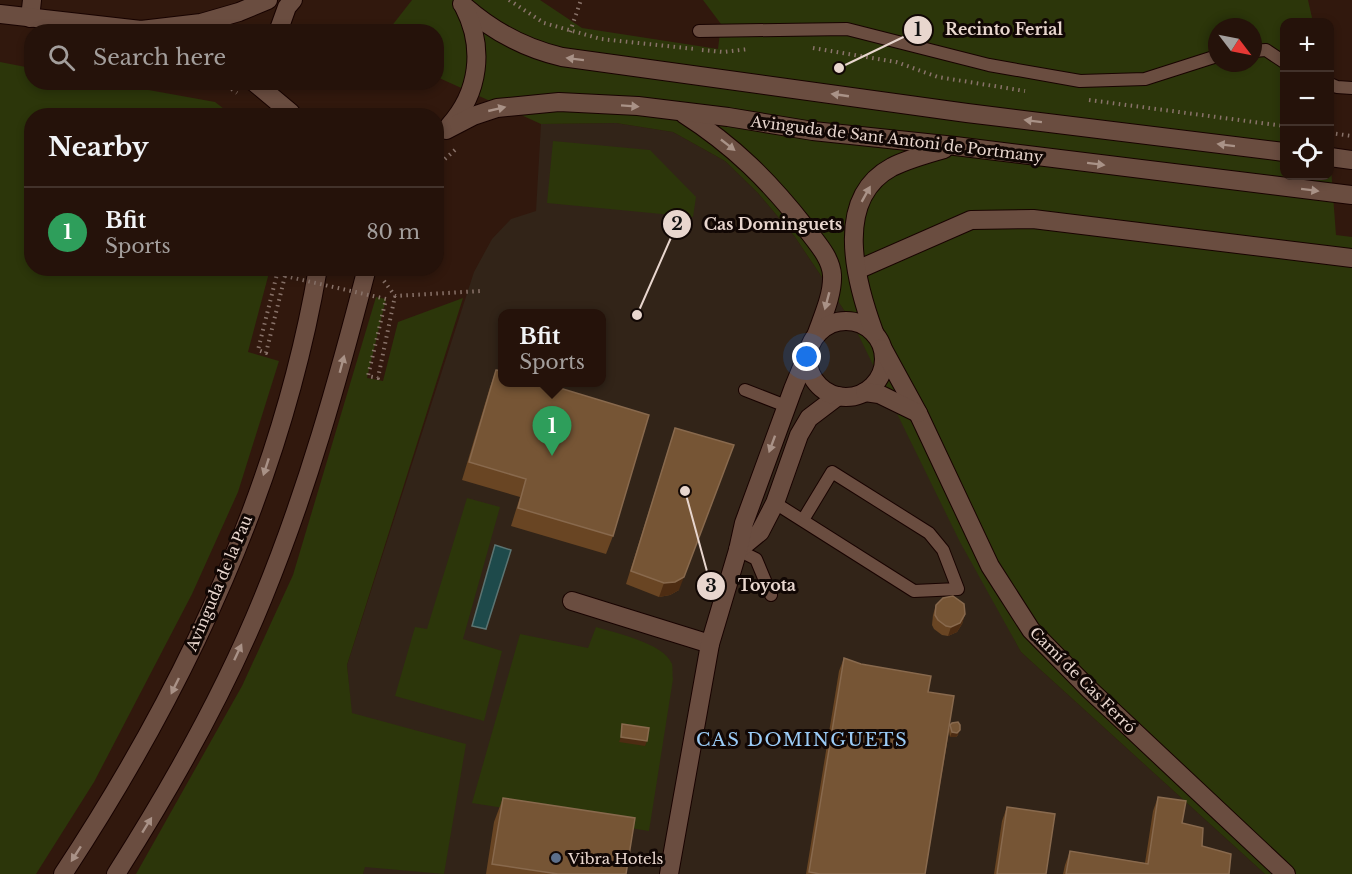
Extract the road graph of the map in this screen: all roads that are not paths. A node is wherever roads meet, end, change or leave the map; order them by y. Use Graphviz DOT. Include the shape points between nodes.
graph roads {
  1 [pos="268,0"];
  2 [pos="293,0"];
  3 [pos="461,2"];
  4 [pos="31,9"];
  5 [pos="0,14"];
  6 [pos="108,24"];
  7 [pos="194,24"];
  8 [pos="281,24"];
  9 [pos="699,31"];
  10 [pos="1262,51"];
  11 [pos="1208,59"];
  12 [pos="1280,60"];
  13 [pos="1334,86"];
  14 [pos="1352,88"];
  15 [pos="264,90"];
  16 [pos="280,90"];
  17 [pos="285,108"];
  18 [pos="288,108"];
  19 [pos="680,112"];
  20 [pos="444,130"];
  21 [pos="444,133"];
  22 [pos="955,146"];
  23 [pos="1280,152"];
  24 [pos="1334,158"];
  25 [pos="1352,160"];
  26 [pos="1352,195"];
  27 [pos="1352,258"];
  28 [pos="856,270"];
  29 [pos="316,276"];
  30 [pos="373,276"];
  31 [pos="874,332"];
  32 [pos="817,333"];
  33 [pos="883,349"];
  34 [pos="809,350"];
  35 [pos="745,390"];
  36 [pos="865,392"];
  37 [pos="838,396"];
  38 [pos="786,406"];
  39 [pos="918,413"];
  40 [pos="775,503"];
  41 [pos="803,520"];
  42 [pos="738,550"];
  43 [pos="771,595"];
  44 [pos="572,602"];
  45 [pos="710,644"];
  46 [pos="63,874"];
  47 [pos="116,874"];
  48 [pos="669,874"];
  49 [pos="1286,874"];
  1 -- 7 [label="main road"];
  2 -- 8 [label="main road"];
  3 -- 20 [label="main road" via="473,29 476,70 463,108"];
  23 -- 3 [label="main road, one-way" via="562,57 515,42 490,28"];
  4 -- 5 [label="main road"];
  4 -- 6 [label="main road"];
  9 -- 11 [label="lane" via="847,29 989,65 1080,81 1145,79"];
  10 -- 12 [label="lane"];
  13 -- 14 [label="lane"];
  15 -- 17 [label="main road"];
  16 -- 18 [label="main road"];
  21 -- 19 [label="main road, Avinguda de Sant Antoni de Portmany, one-way" via="473,116 497,108 551,102"];
  19 -- 22 [label="main road, Avinguda de Sant Antoni de Portmany"];
  19 -- 32 [label="main road, one-way" via="712,132 757,171 782,197 825,255 832,276"];
  22 -- 26 [label="main road, Avinguda de Sant Antoni de Portmany, one-way"];
  28 -- 22 [label="main road, one-way" via="854,229 867,189 891,168"];
  24 -- 25 [label="main road"];
  27 -- 28 [label="main road" via="1033,219 971,220"];
  28 -- 31 [label="main road"];
  29 -- 46 [label="main road, Avinguda de la Pau, one-way" via="284,411 239,543 166,702"];
  47 -- 30 [label="main road, one-way" via="163,799 214,705 263,599 303,493"];
  31 -- 32 [label="main road" via="856,321 846,320"];
  31 -- 33 [label="main road"];
  32 -- 34 [label="main road"];
  33 -- 36 [label="main road" via="883,370"];
  33 -- 39 [label="main road, Camí de Cas Ferró"];
  34 -- 37 [label="main road" via="811,374 827,392"];
  34 -- 38 [label="main road"];
  35 -- 38 [label="lane"];
  36 -- 37 [label="main road"];
  36 -- 39 [label="main road" via="879,394"];
  37 -- 40 [label="main road" via="809,418"];
  38 -- 42 [label="main road, one-way"];
  39 -- 49 [label="main road, Camí de Cas Ferró" via="990,567 1031,630"];
  40 -- 41 [label="lane"];
  40 -- 42 [label="main road" via="760,532"];
  41 -- 41 [label="lane" via="914,591 958,589 943,550 929,533 832,472"];
  42 -- 43 [label="lane" via="756,559"];
  42 -- 45 [label="main road"];
  44 -- 45 [label="main road"];
  45 -- 48 [label="main road"];
}
